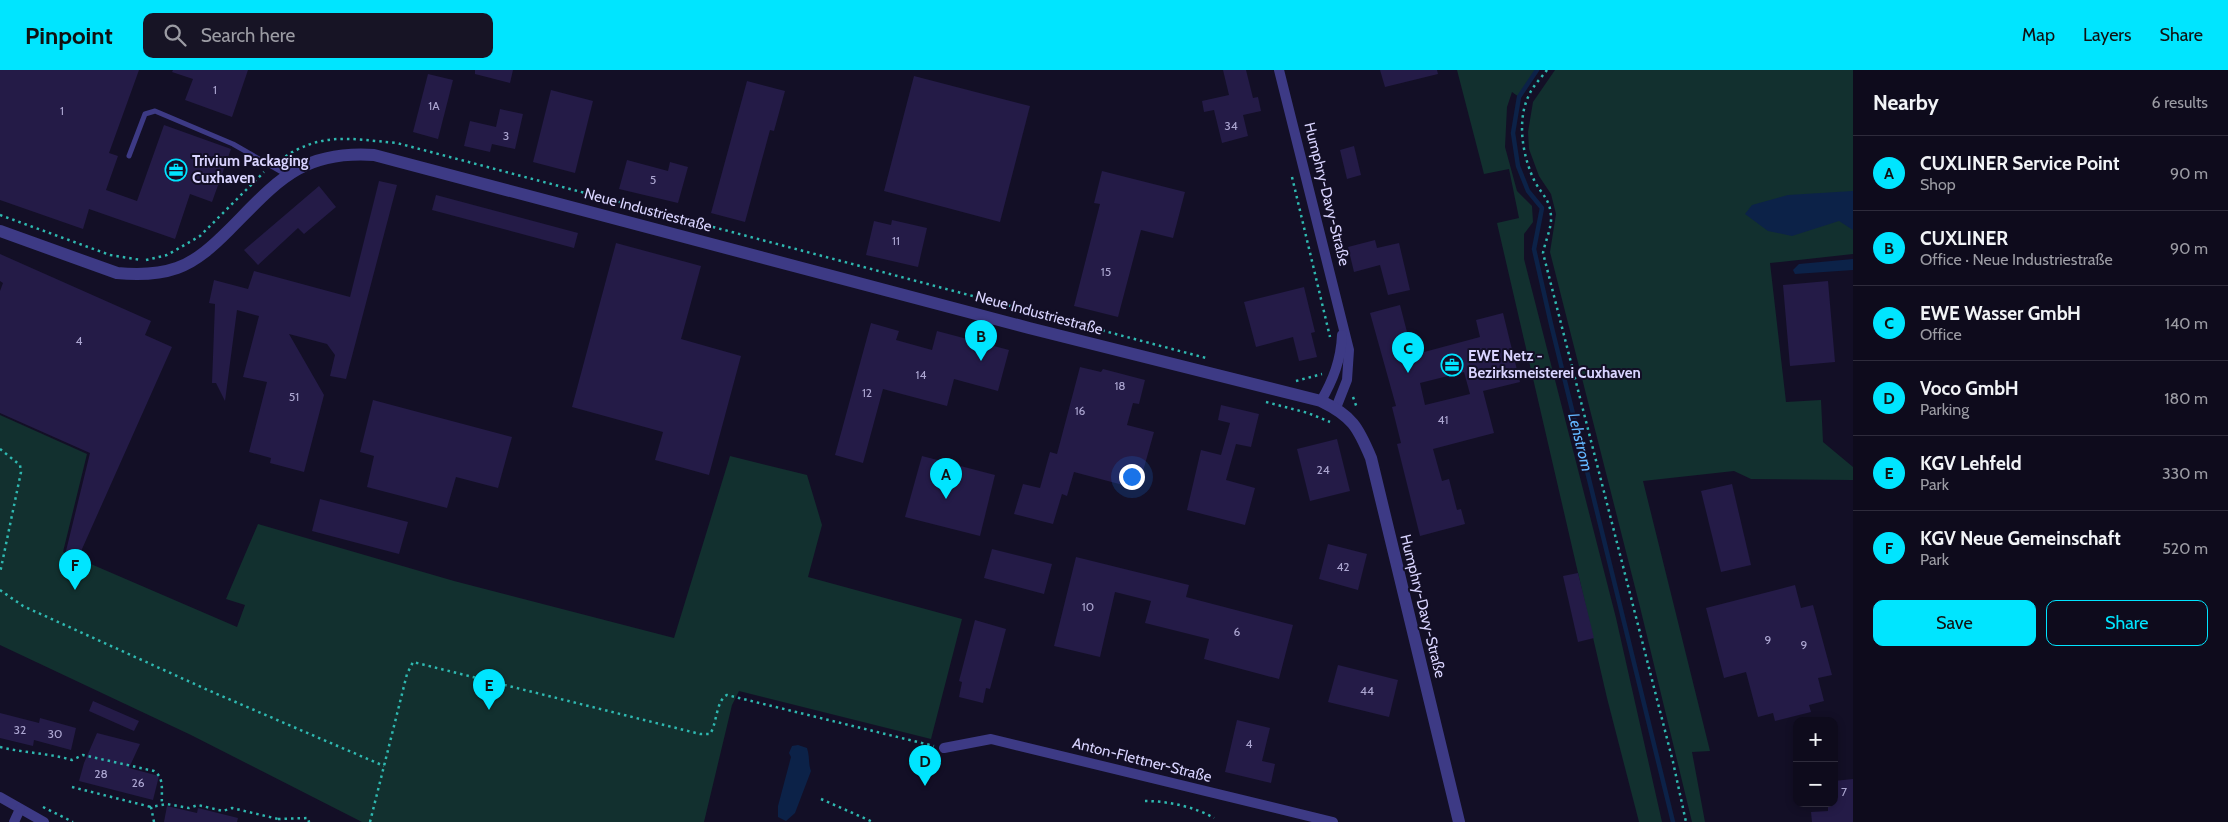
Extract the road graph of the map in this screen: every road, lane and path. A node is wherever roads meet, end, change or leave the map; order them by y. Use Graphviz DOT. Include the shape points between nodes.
graph roads {
  1 [pos="1279,70"];
  2 [pos="1546,70"];
  3 [pos="129,156"];
  4 [pos="274,165"];
  5 [pos="286,174"];
  6 [pos="1292,177"];
  7 [pos="0,215"];
  8 [pos="0,231"];
  9 [pos="1343,327"];
  10 [pos="1331,342"];
  11 [pos="1212,359"];
  12 [pos="1326,373"];
  13 [pos="1295,381"];
  14 [pos="1261,401"];
  15 [pos="1321,401"];
  16 [pos="1336,408"];
  17 [pos="1308,413"];
  18 [pos="0,449"];
  19 [pos="0,574"];
  20 [pos="0,590"];
  21 [pos="931,746"];
  22 [pos="0,747"];
  23 [pos="944,748"];
  24 [pos="384,766"];
  25 [pos="72,787"];
  26 [pos="0,797"];
  27 [pos="822,799"];
  28 [pos="1145,801"];
  29 [pos="162,804"];
  30 [pos="151,807"];
  31 [pos="20,809"];
  32 [pos="1214,818"];
  33 [pos="278,821"];
  34 [pos="14,822"];
  35 [pos="44,822"];
  36 [pos="154,822"];
  37 [pos="309,822"];
  38 [pos="370,822"];
  39 [pos="873,822"];
  40 [pos="1333,822"];
  41 [pos="1459,822"];
  42 [pos="1686,822"];
  1 -- 9 [label="street, Humphry-Davy-Straße"];
  2 -- 42 [label="path" via="1528,96 1522,118 1528,163 1536,183 1548,198 1551,217 1543,254"];
  3 -- 4 [label="lane" via="145,114 155,111"];
  4 -- 5 [label="lane"];
  4 -- 7 [label="path" via="261,174 200,236 168,254 144,260 110,255"];
  4 -- 11 [label="path" via="298,148 337,137 397,143"];
  5 -- 8 [label="street, Neue Industriestraße" via="211,246 184,265 162,272 117,273"];
  5 -- 15 [label="street, Neue Industriestraße" via="341,155 387,157 1030,328"];
  6 -- 10 [label="path"];
  9 -- 15 [label="street, Humphry-Davy-Straße" via="1340,359"];
  9 -- 16 [label="street, Humphry-Davy-Straße" via="1349,350 1347,380"];
  12 -- 13 [label="path"];
  14 -- 17 [label="path"];
  15 -- 16 [label="street, Humphry-Davy-Straße"];
  16 -- 41 [label="street, Humphry-Davy-Straße" via="1359,430 1370,458"];
  18 -- 19 [label="path" via="20,465 21,472"];
  20 -- 24 [label="path" via="32,610"];
  21 -- 24 [label="path" via="732,697 723,697 710,734 700,734 413,662 407,674"];
  22 -- 29 [label="path" via="72,760 83,755 154,771 162,780"];
  23 -- 40 [label="street, Anton-Flettner-Straße" via="991,739"];
  24 -- 38 [label="path"];
  25 -- 30 [label="path"];
  26 -- 31 [label="street"];
  27 -- 39 [label="path"];
  28 -- 32 [label="path" via="1159,801 1204,812"];
  29 -- 30 [label="path"];
  29 -- 33 [label="path" via="189,808 198,805 223,811 232,808"];
  30 -- 36 [label="path"];
  31 -- 34 [label="street"];
  31 -- 35 [label="street"];
  33 -- 37 [label="path" via="308,818"];
}
